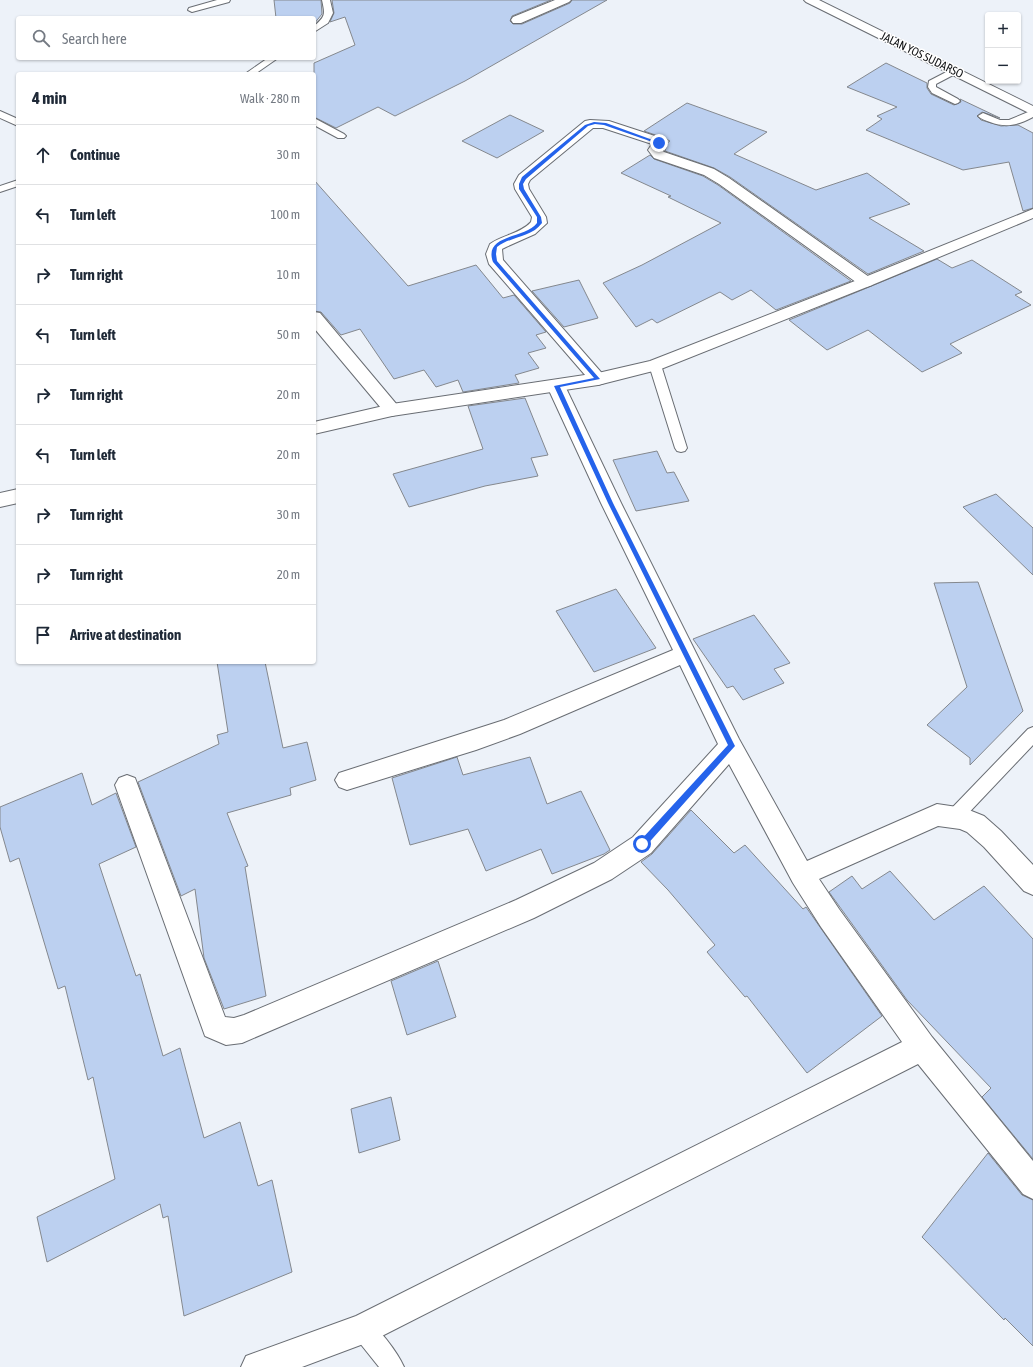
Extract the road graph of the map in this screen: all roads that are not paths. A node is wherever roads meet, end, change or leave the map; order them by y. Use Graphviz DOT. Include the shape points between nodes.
graph roads {
  1 [pos="226,0"];
  2 [pos="326,0"];
  3 [pos="565,0"];
  4 [pos="810,0"];
  5 [pos="192,10"];
  6 [pos="517,20"];
  7 [pos="316,28"];
  8 [pos="271,60"];
  9 [pos="954,71"];
  10 [pos="252,72"];
  11 [pos="955,101"];
  12 [pos="1033,112"];
  13 [pos="0,114"];
  14 [pos="984,116"];
  15 [pos="16,122"];
  16 [pos="316,122"];
  17 [pos="341,136"];
  18 [pos="16,184"];
  19 [pos="0,189"];
  20 [pos="1033,213"];
  21 [pos="866,282"];
  22 [pos="316,319"];
  23 [pos="655,365"];
  24 [pos="598,379"];
  25 [pos="556,386"];
  26 [pos="392,410"];
  27 [pos="316,428"];
  28 [pos="681,448"];
  29 [pos="16,496"];
  30 [pos="0,500"];
  31 [pos="685,654"];
  32 [pos="1033,734"];
  33 [pos="731,746"];
  34 [pos="347,780"];
  35 [pos="127,785"];
  36 [pos="954,816"];
  37 [pos="802,875"];
  38 [pos="1033,882"];
  39 [pos="922,1047"];
  40 [pos="1033,1184"];
  41 [pos="363,1329"];
  42 [pos="257,1367"];
  43 [pos="393,1367"];
  1 -- 5 [label="lane"];
  2 -- 7 [label="lane" via="329,13 325,21"];
  3 -- 6 [label="main road"];
  4 -- 9 [label="main road, JALAN YOS SUDARSO"];
  8 -- 10 [label="lane"];
  9 -- 11 [label="lane" via="932,83 932,87"];
  9 -- 12 [label="main road, JALAN YOS SUDARSO"];
  12 -- 14 [label="lane" via="1010,124"];
  13 -- 15 [label="lane"];
  16 -- 17 [label="lane"];
  18 -- 19 [label="lane"];
  20 -- 21 [label="main road"];
  21 -- 23 [label="main road"];
  21 -- 24 [label="main road" via="724,181 709,172 659,155 655,150 659,142 604,124 590,124 524,178 522,189 539,217 539,223 528,232 500,242 495,247 494,254 495,261"];
  22 -- 26 [label="main road"];
  23 -- 24 [label="main road"];
  23 -- 28 [label="lane"];
  24 -- 25 [label="main road"];
  25 -- 26 [label="main road"];
  25 -- 31 [label="main road" via="610,503"];
  26 -- 27 [label="main road"];
  29 -- 30 [label="main road"];
  31 -- 33 [label="main road"];
  31 -- 34 [label="main road" via="512,727"];
  32 -- 36 [label="lane"];
  33 -- 35 [label="main road" via="642,844 603,871 525,909 230,1033 215,1026"];
  33 -- 37 [label="main road"];
  36 -- 37 [label="main road" via="937,815"];
  36 -- 38 [label="main road" via="969,821 984,831"];
  37 -- 39 [label="main road"];
  39 -- 40 [label="main road"];
  39 -- 41 [label="main road"];
  41 -- 42 [label="main road"];
  41 -- 43 [label="lane"];
}
